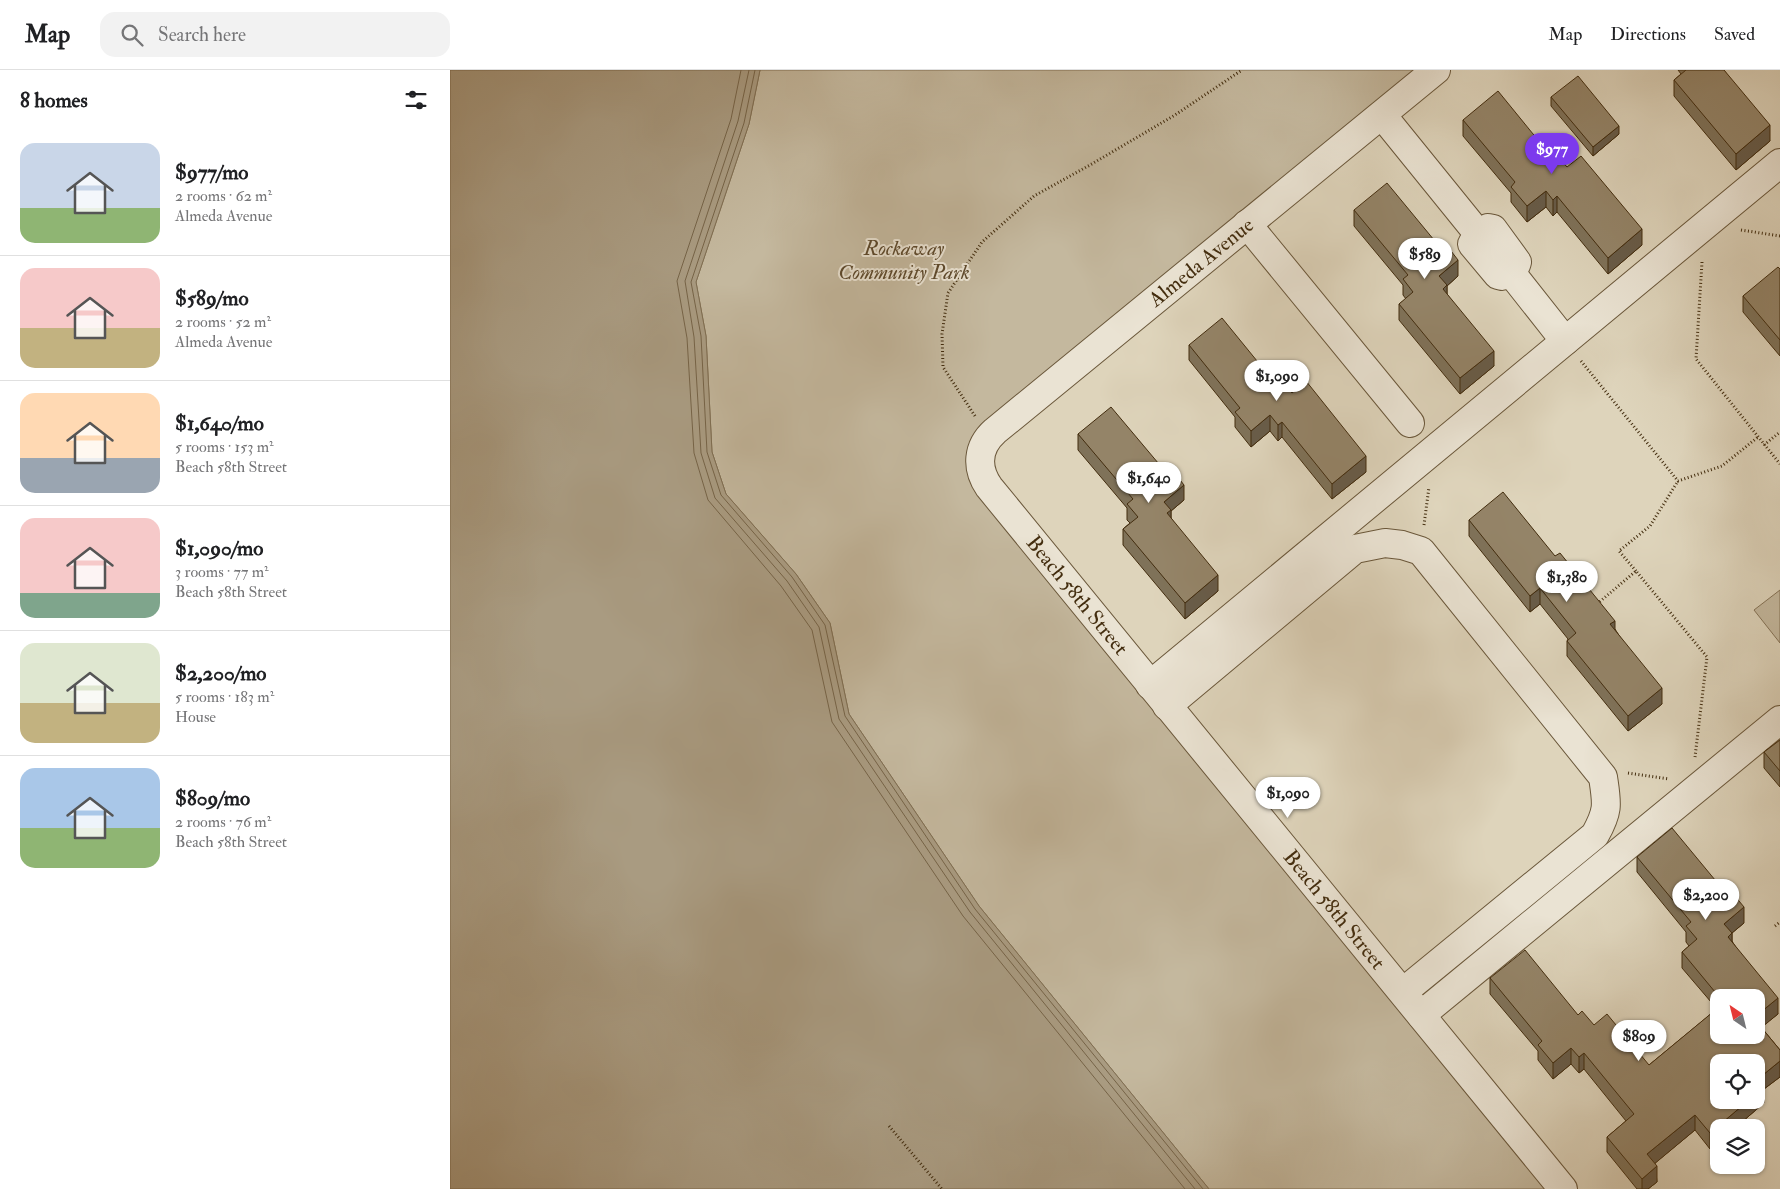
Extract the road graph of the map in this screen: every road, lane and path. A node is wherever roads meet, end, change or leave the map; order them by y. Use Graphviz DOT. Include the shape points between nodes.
graph roads {
  1 [pos="1242,70"];
  2 [pos="1436,70"];
  3 [pos="1382,115"];
  4 [pos="1780,163"];
  5 [pos="1247,224"];
  6 [pos="1706,224"];
  7 [pos="1780,236"];
  8 [pos="1565,341"];
  9 [pos="1410,423"];
  10 [pos="1780,432"];
  11 [pos="988,437"];
  12 [pos="1758,437"];
  13 [pos="1764,444"];
  14 [pos="1423,458"];
  15 [pos="1780,464"];
  16 [pos="1678,481"];
  17 [pos="1421,551"];
  18 [pos="1636,571"];
  19 [pos="1598,604"];
  20 [pos="1150,685"];
  21 [pos="1167,706"];
  22 [pos="1780,720"];
  23 [pos="1603,777"];
  24 [pos="1697,788"];
  25 [pos="1780,922"];
  26 [pos="1775,926"];
  27 [pos="1402,992"];
  28 [pos="1421,1015"];
  29 [pos="889,1126"];
  30 [pos="942,1189"];
  31 [pos="1563,1189"];
  1 -- 11 [label="path" via="1175,115 1034,196 982,242 948,292 942,342 943,367"];
  2 -- 3 [label="street, Almeda Avenue"];
  3 -- 5 [label="street, Almeda Avenue"];
  3 -- 8 [label="street" via="1480,236 1488,228 1493,229 1516,260 1516,265 1509,270"];
  4 -- 6 [label="street"];
  5 -- 9 [label="street"];
  5 -- 11 [label="street, Almeda Avenue"];
  6 -- 7 [label="path"];
  6 -- 8 [label="street"];
  6 -- 12 [label="path" via="1696,359"];
  8 -- 14 [label="street"];
  8 -- 16 [label="path"];
  10 -- 13 [label="path"];
  11 -- 20 [label="street, Beach 58th Street" via="983,445 980,464 989,487"];
  12 -- 13 [label="path"];
  12 -- 16 [label="path" via="1722,466"];
  13 -- 15 [label="path"];
  14 -- 17 [label="path" via="1430,470"];
  14 -- 20 [label="street"];
  16 -- 18 [label="path" via="1650,526 1620,551"];
  17 -- 21 [label="street" via="1385,543 1355,549"];
  17 -- 23 [label="street"];
  18 -- 19 [label="path"];
  18 -- 24 [label="path" via="1707,658 1694,769"];
  20 -- 21 [label="street, Beach 58th Street"];
  21 -- 27 [label="street, Beach 58th Street"];
  22 -- 24 [label="street"];
  23 -- 24 [label="path" via="1623,772 1677,780"];
  23 -- 27 [label="street" via="1607,802 1605,818 1596,835"];
  24 -- 28 [label="street"];
  25 -- 26 [label="path"];
  27 -- 28 [label="street, Beach 58th Street"];
  28 -- 31 [label="street, Beach 58th Street"];
  29 -- 30 [label="path"];
}
